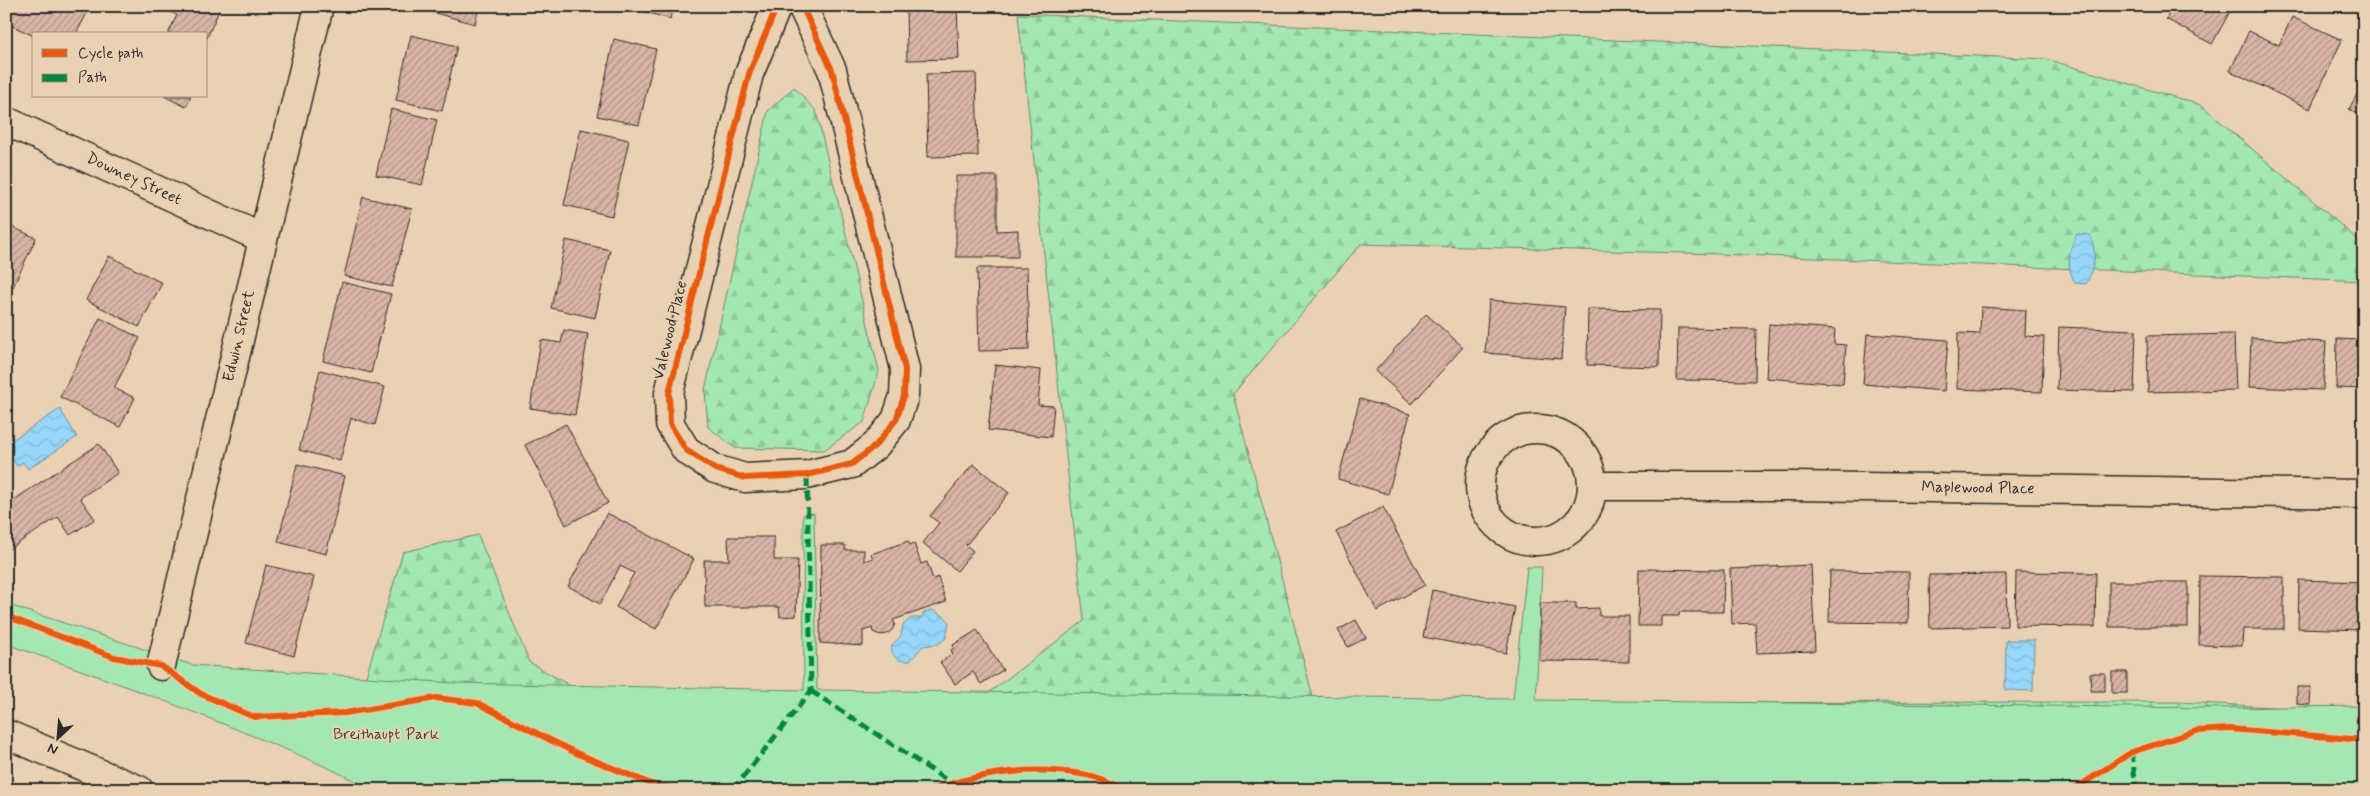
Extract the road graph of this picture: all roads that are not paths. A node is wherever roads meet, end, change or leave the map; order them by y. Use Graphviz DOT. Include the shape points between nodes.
graph roads {
  1 [pos="319,6"];
  2 [pos="777,6"];
  3 [pos="802,6"];
  4 [pos="6,121"];
  5 [pos="262,238"];
  6 [pos="1593,486"];
  7 [pos="2364,494"];
  8 [pos="161,666"];
  9 [pos="6,734"];
  10 [pos="139,790"];
  1 -- 5 [label="main road, Edwin Street"];
  2 -- 3 [label="main road, Valewood Place" via="749,74 669,393 670,424 686,450 715,469 745,478 807,475 852,464 876,445 896,420 904,396 905,369 832,70"];
  4 -- 5 [label="main road, Downey Street"];
  5 -- 8 [label="main road, Edwin Street"];
  6 -- 6 [label="main road" via="1590,466 1582,450 1559,434 1532,428 1513,433 1489,454 1482,468 1479,488 1484,508 1502,531 1520,540 1544,542 1563,536 1578,524 1589,507"];
  6 -- 7 [label="main road, Maplewood Place"];
  9 -- 10 [label="main road"];
}
